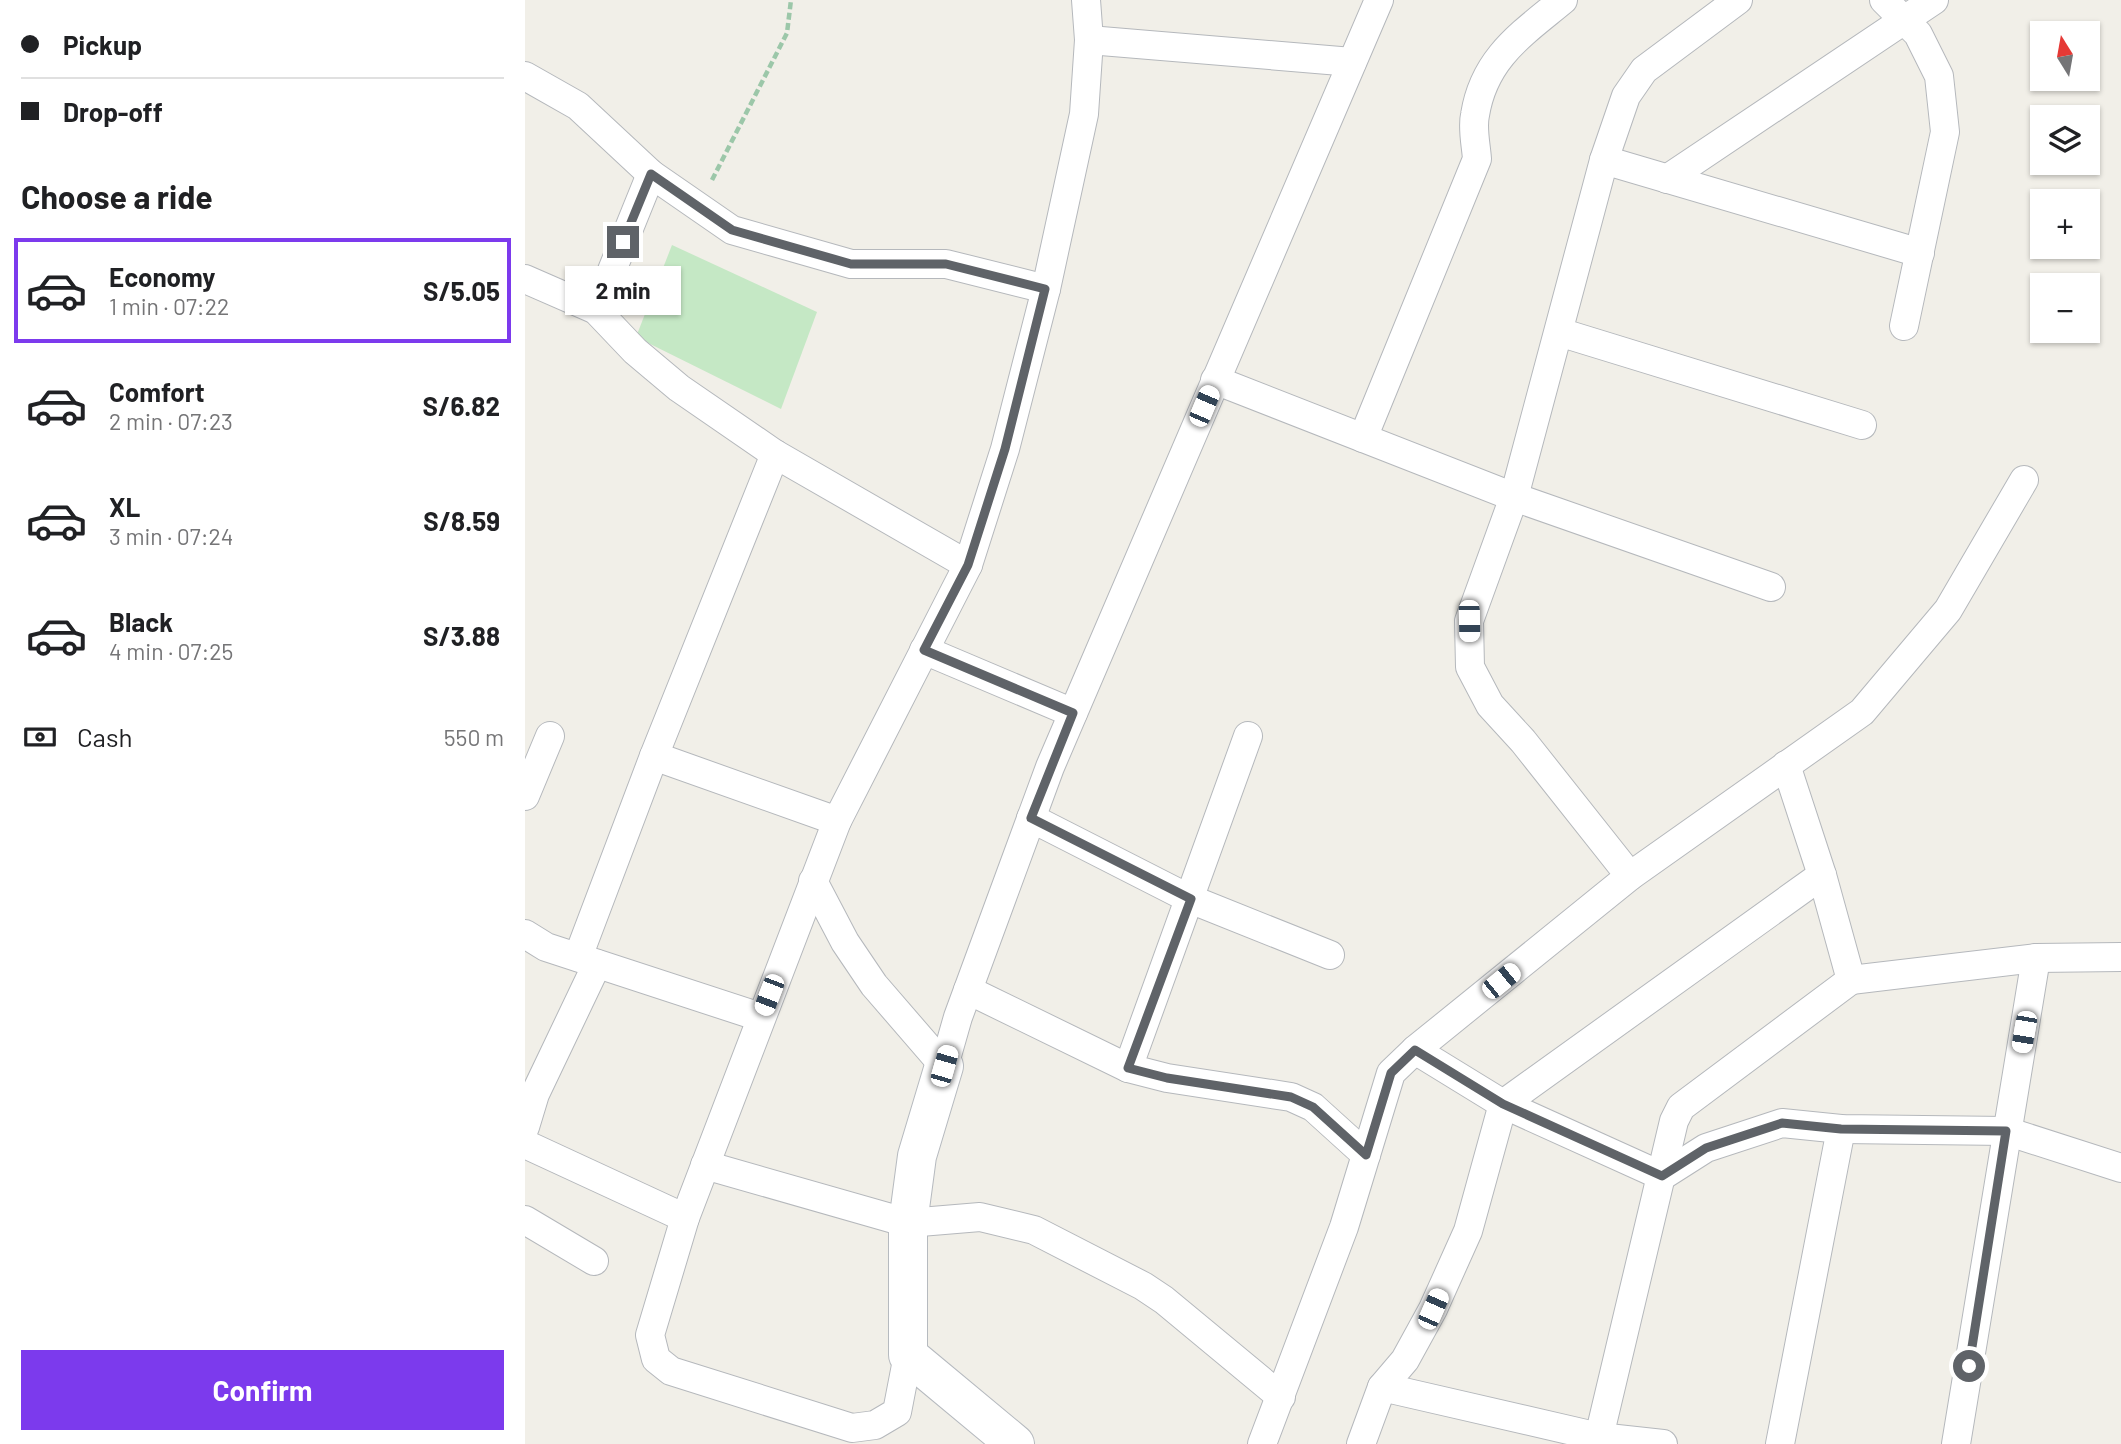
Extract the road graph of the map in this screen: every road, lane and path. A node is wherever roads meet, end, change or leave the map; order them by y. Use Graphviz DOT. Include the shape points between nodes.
graph roads {
  1 [pos="791,0"];
  2 [pos="1086,0"];
  3 [pos="1380,0"];
  4 [pos="1563,0"];
  5 [pos="1738,0"];
  6 [pos="1884,0"];
  7 [pos="1934,0"];
  8 [pos="1904,20"];
  9 [pos="1089,40"];
  10 [pos="1352,62"];
  11 [pos="525,76"];
  12 [pos="1604,160"];
  13 [pos="651,174"];
  14 [pos="1667,179"];
  15 [pos="698,207"];
  16 [pos="1920,253"];
  17 [pos="525,279"];
  18 [pos="1045,289"];
  19 [pos="596,310"];
  20 [pos="1904,326"];
  21 [pos="1559,332"];
  22 [pos="1215,380"];
  23 [pos="1863,425"];
  24 [pos="1363,438"];
  25 [pos="775,454"];
  26 [pos="2024,480"];
  27 [pos="1514,497"];
  28 [pos="968,565"];
  29 [pos="1771,587"];
  30 [pos="924,650"];
  31 [pos="1073,713"];
  32 [pos="550,736"];
  33 [pos="1248,736"];
  34 [pos="654,756"];
  35 [pos="1786,765"];
  36 [pos="525,796"];
  37 [pos="1031,818"];
  38 [pos="837,821"];
  39 [pos="1822,875"];
  40 [pos="1630,876"];
  41 [pos="813,881"];
  42 [pos="1191,899"];
  43 [pos="525,934"];
  44 [pos="1330,956"];
  45 [pos="2121,957"];
  46 [pos="2036,958"];
  47 [pos="587,961"];
  48 [pos="1851,980"];
  49 [pos="968,990"];
  50 [pos="760,1017"];
  51 [pos="1415,1050"];
  52 [pos="944,1066"];
  53 [pos="1128,1068"];
  54 [pos="1503,1104"];
  55 [pos="525,1127"];
  56 [pos="1841,1129"];
  57 [pos="2006,1131"];
  58 [pos="525,1144"];
  59 [pos="1366,1155"];
  60 [pos="705,1165"];
  61 [pos="2121,1168"];
  62 [pos="1662,1176"];
  63 [pos="685,1218"];
  64 [pos="525,1220"];
  65 [pos="908,1223"];
  66 [pos="593,1261"];
  67 [pos="908,1355"];
  68 [pos="1382,1387"];
  69 [pos="1281,1397"];
  70 [pos="1599,1437"];
  71 [pos="1015,1444"];
  72 [pos="1262,1444"];
  73 [pos="1361,1444"];
  74 [pos="1663,1444"];
  75 [pos="1780,1444"];
  76 [pos="1956,1444"];
  1 -- 15 [label="path" via="787,33"];
  2 -- 9 [label="street"];
  3 -- 10 [label="street"];
  4 -- 24 [label="street" via="1510,44 1485,77 1474,117 1477,159"];
  5 -- 12 [label="street" via="1644,70 1626,96"];
  6 -- 8 [label="street"];
  7 -- 8 [label="street"];
  8 -- 14 [label="street"];
  8 -- 16 [label="street" via="1919,34 1939,76 1945,132"];
  9 -- 10 [label="street"];
  9 -- 18 [label="street" via="1084,114"];
  10 -- 22 [label="street"];
  11 -- 13 [label="street" via="578,106"];
  12 -- 14 [label="street"];
  12 -- 21 [label="street"];
  13 -- 15 [label="street"];
  13 -- 19 [label="street"];
  14 -- 16 [label="street"];
  15 -- 18 [label="street" via="732,230 851,264 946,264"];
  16 -- 20 [label="street"];
  17 -- 19 [label="street"];
  18 -- 28 [label="street" via="1005,449"];
  19 -- 25 [label="street" via="635,351 680,388"];
  21 -- 23 [label="street"];
  21 -- 27 [label="street"];
  22 -- 24 [label="street"];
  22 -- 31 [label="street"];
  24 -- 27 [label="street"];
  25 -- 28 [label="street"];
  25 -- 34 [label="street"];
  26 -- 35 [label="street" via="1948,610 1862,712"];
  27 -- 29 [label="street"];
  27 -- 40 [label="street" via="1469,621 1470,667 1490,705"];
  28 -- 30 [label="street"];
  30 -- 31 [label="street"];
  30 -- 38 [label="street"];
  31 -- 37 [label="street"];
  32 -- 36 [label="street"];
  33 -- 42 [label="street"];
  34 -- 38 [label="street"];
  34 -- 47 [label="street"];
  35 -- 39 [label="street"];
  35 -- 40 [label="street"];
  37 -- 42 [label="street"];
  37 -- 49 [label="street"];
  38 -- 41 [label="street"];
  39 -- 48 [label="street"];
  39 -- 54 [label="street"];
  40 -- 51 [label="street"];
  41 -- 50 [label="street"];
  41 -- 52 [label="street" via="874,985"];
  42 -- 44 [label="street"];
  42 -- 53 [label="street"];
  43 -- 47 [label="street"];
  45 -- 46 [label="street"];
  46 -- 48 [label="street"];
  46 -- 57 [label="street"];
  47 -- 50 [label="street"];
  47 -- 55 [label="street"];
  48 -- 62 [label="street" via="1681,1107"];
  49 -- 52 [label="street"];
  49 -- 53 [label="street"];
  50 -- 60 [label="street"];
  51 -- 54 [label="street"];
  51 -- 59 [label="street" via="1391,1073"];
  52 -- 65 [label="street" via="917,1156"];
  53 -- 59 [label="street" via="1291,1097 1313,1107"];
  54 -- 62 [label="street"];
  54 -- 68 [label="street" via="1468,1231 1405,1360"];
  56 -- 57 [label="street"];
  56 -- 62 [label="street" via="1782,1123 1706,1148"];
  56 -- 75 [label="street"];
  57 -- 61 [label="street"];
  57 -- 76 [label="street"];
  58 -- 63 [label="street"];
  59 -- 69 [label="street"];
  60 -- 63 [label="street"];
  60 -- 65 [label="street"];
  62 -- 70 [label="street"];
  63 -- 67 [label="street" via="650,1335 656,1359 671,1371 852,1428 875,1425 897,1412"];
  64 -- 66 [label="street"];
  65 -- 67 [label="street"];
  65 -- 69 [label="street" via="980,1217 1034,1230 1164,1300"];
  67 -- 71 [label="street"];
  68 -- 70 [label="street"];
  68 -- 73 [label="street"];
  69 -- 72 [label="street"];
  70 -- 74 [label="street"];
}
